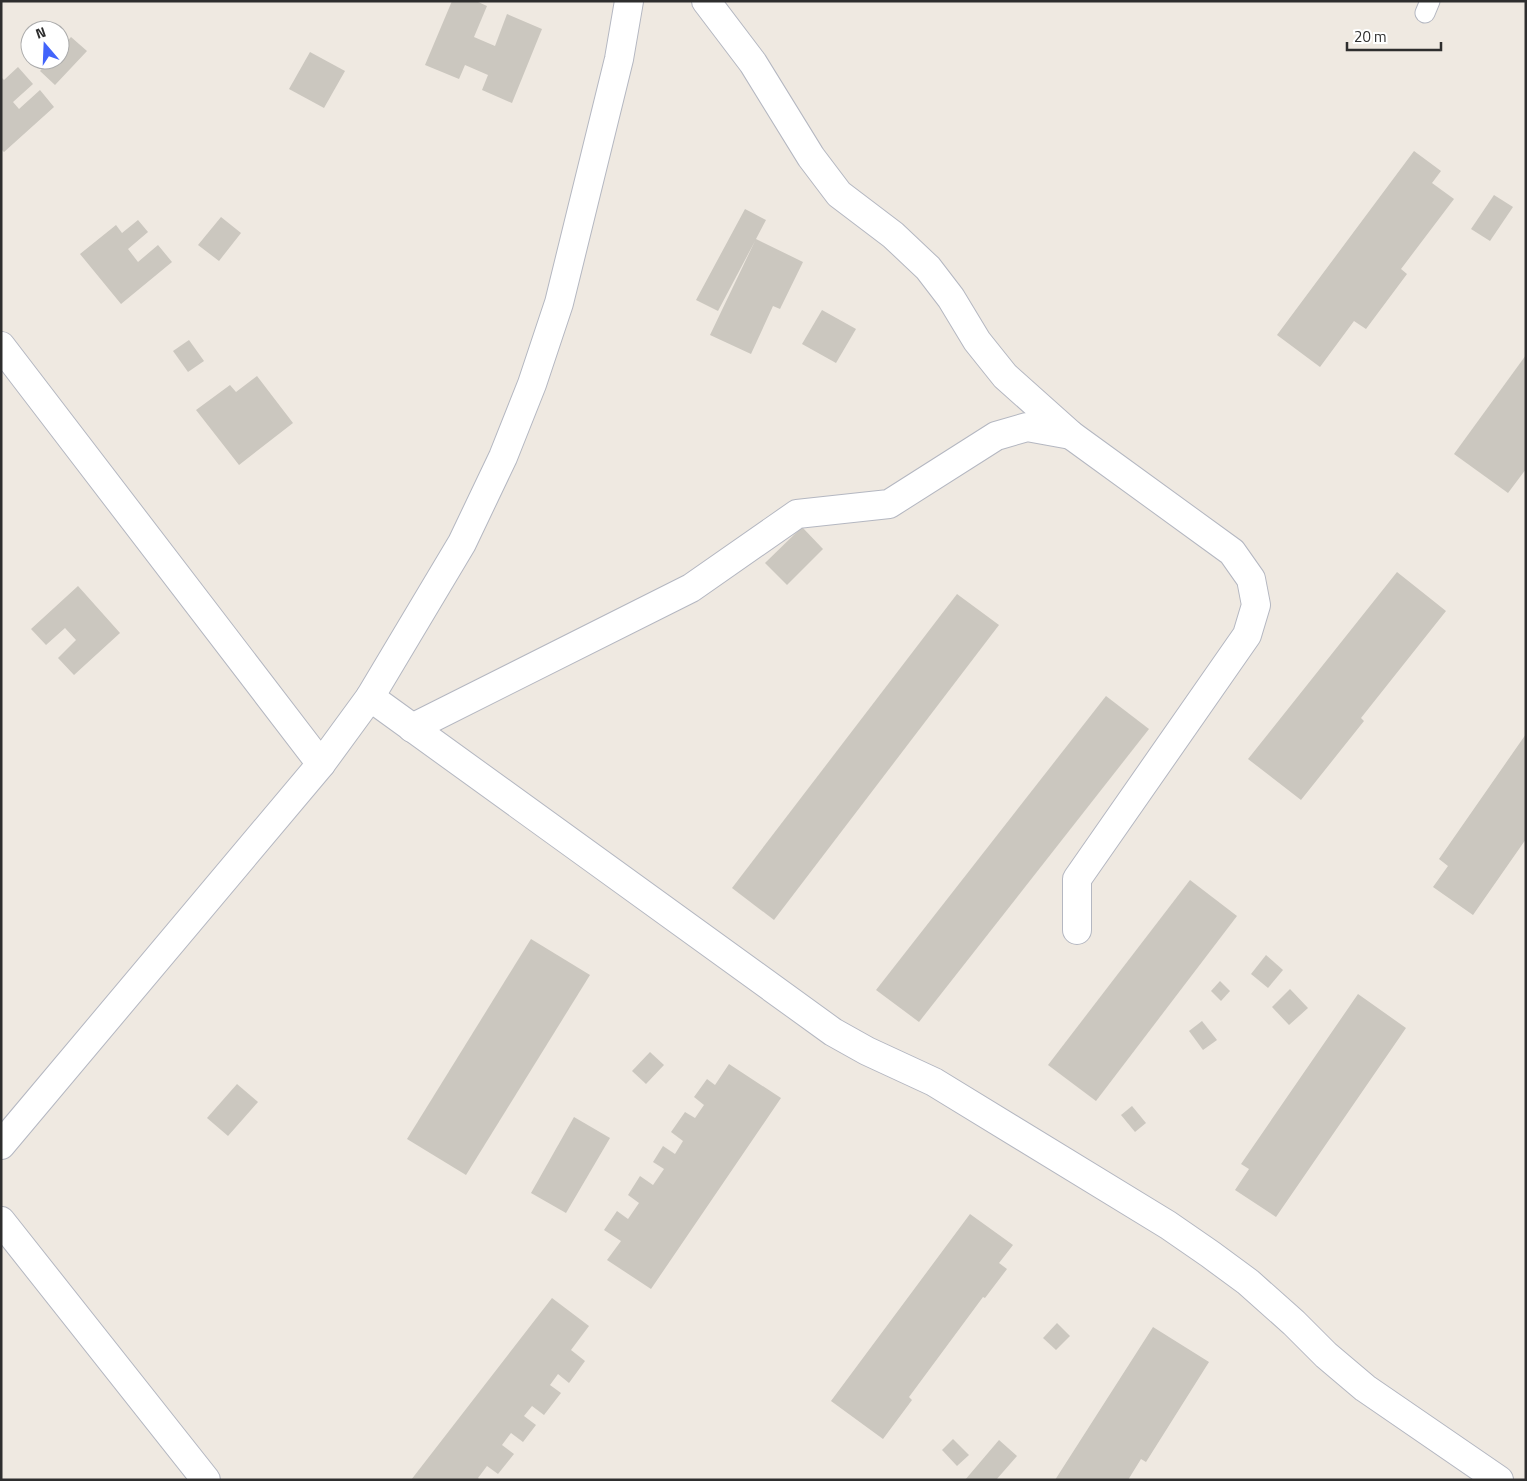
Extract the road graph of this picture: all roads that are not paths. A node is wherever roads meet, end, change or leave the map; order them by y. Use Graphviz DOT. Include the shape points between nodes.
graph roads {
  1 [pos="629,1"];
  2 [pos="706,1"];
  3 [pos="1,346"];
  4 [pos="1071,435"];
  5 [pos="370,697"];
  6 [pos="412,728"];
  7 [pos="321,764"];
  8 [pos="1077,930"];
  9 [pos="1,1145"];
  10 [pos="1,1221"];
  11 [pos="206,1480"];
  12 [pos="1499,1480"];
  1 -- 5 [label="street" via="619,59 559,303 532,384 503,457 462,543"];
  2 -- 4 [label="street" via="753,63 811,157 839,194 928,268 977,341 1006,376"];
  3 -- 7 [label="street"];
  4 -- 6 [label="street" via="1027,427 996,436 889,504 797,514 691,588"];
  4 -- 8 [label="street" via="1232,552 1252,579 1256,605 1247,634 1077,879"];
  5 -- 6 [label="street"];
  5 -- 7 [label="street"];
  6 -- 12 [label="street" via="833,1032 867,1052 934,1082 1210,1254 1248,1282 1365,1388"];
  7 -- 9 [label="street"];
  10 -- 11 [label="street"];
}
